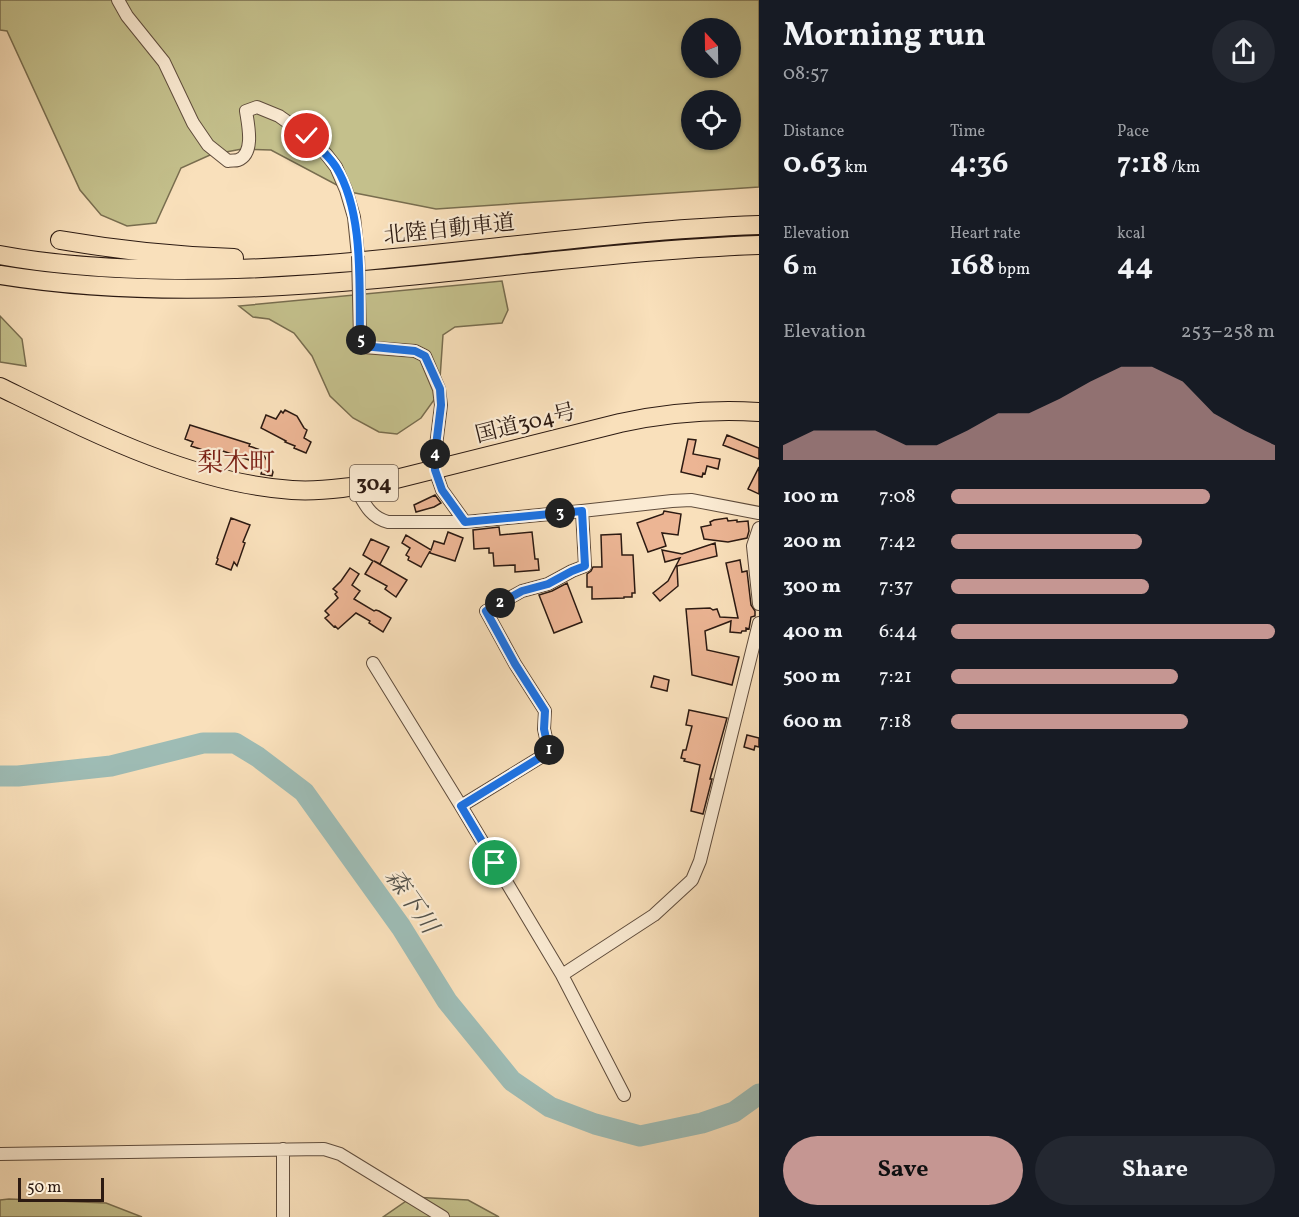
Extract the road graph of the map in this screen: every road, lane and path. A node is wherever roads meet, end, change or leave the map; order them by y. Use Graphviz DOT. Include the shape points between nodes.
graph roads {
  1 [pos="118,0"];
  2 [pos="759,225"];
  3 [pos="60,240"];
  4 [pos="759,244"];
  5 [pos="477,249"];
  6 [pos="0,255"];
  7 [pos="0,275"];
  8 [pos="0,387"];
  9 [pos="759,412"];
  10 [pos="435,470"];
  11 [pos="355,487"];
  12 [pos="582,511"];
  13 [pos="759,513"];
  14 [pos="465,522"];
  15 [pos="759,528"];
  16 [pos="759,604"];
  17 [pos="759,623"];
  18 [pos="373,663"];
  19 [pos="461,806"];
  20 [pos="562,975"];
  21 [pos="624,1095"];
  22 [pos="283,1149"];
  23 [pos="0,1154"];
  24 [pos="283,1217"];
  25 [pos="443,1217"];
  1 -- 10 [label="street, bridge" via="164,62 203,138 228,161 240,160 248,150 246,111 257,106 307,136 336,167 354,217 363,346 415,351 425,356 440,389"];
  2 -- 5 [label="highway, 北陸自動車道" via="662,230"];
  3 -- 5 [label="highway" via="208,257 315,259"];
  4 -- 7 [label="highway, 北陸自動車道" via="273,287 137,288"];
  5 -- 6 [label="highway, 北陸自動車道" via="376,261 204,270 74,265"];
  8 -- 11 [label="highway, 国道304号 / 304" via="122,444 226,480 293,490"];
  9 -- 10 [label="highway, 国道304号 / 304" via="655,416"];
  10 -- 11 [label="highway, 国道304号 / 304"];
  10 -- 14 [label="street" via="442,490"];
  11 -- 14 [label="street" via="371,513 388,522"];
  12 -- 13 [label="street" via="691,500"];
  12 -- 14 [label="street"];
  12 -- 19 [label="street" via="585,566 548,584 522,591 486,611 545,711 549,752"];
  15 -- 16 [label="street" via="753,546"];
  17 -- 20 [label="street" via="692,880 654,915"];
  18 -- 19 [label="street"];
  19 -- 20 [label="street"];
  20 -- 21 [label="street"];
  22 -- 23 [label="street"];
  22 -- 24 [label="street"];
  22 -- 25 [label="street" via="324,1149 340,1154"];
}
